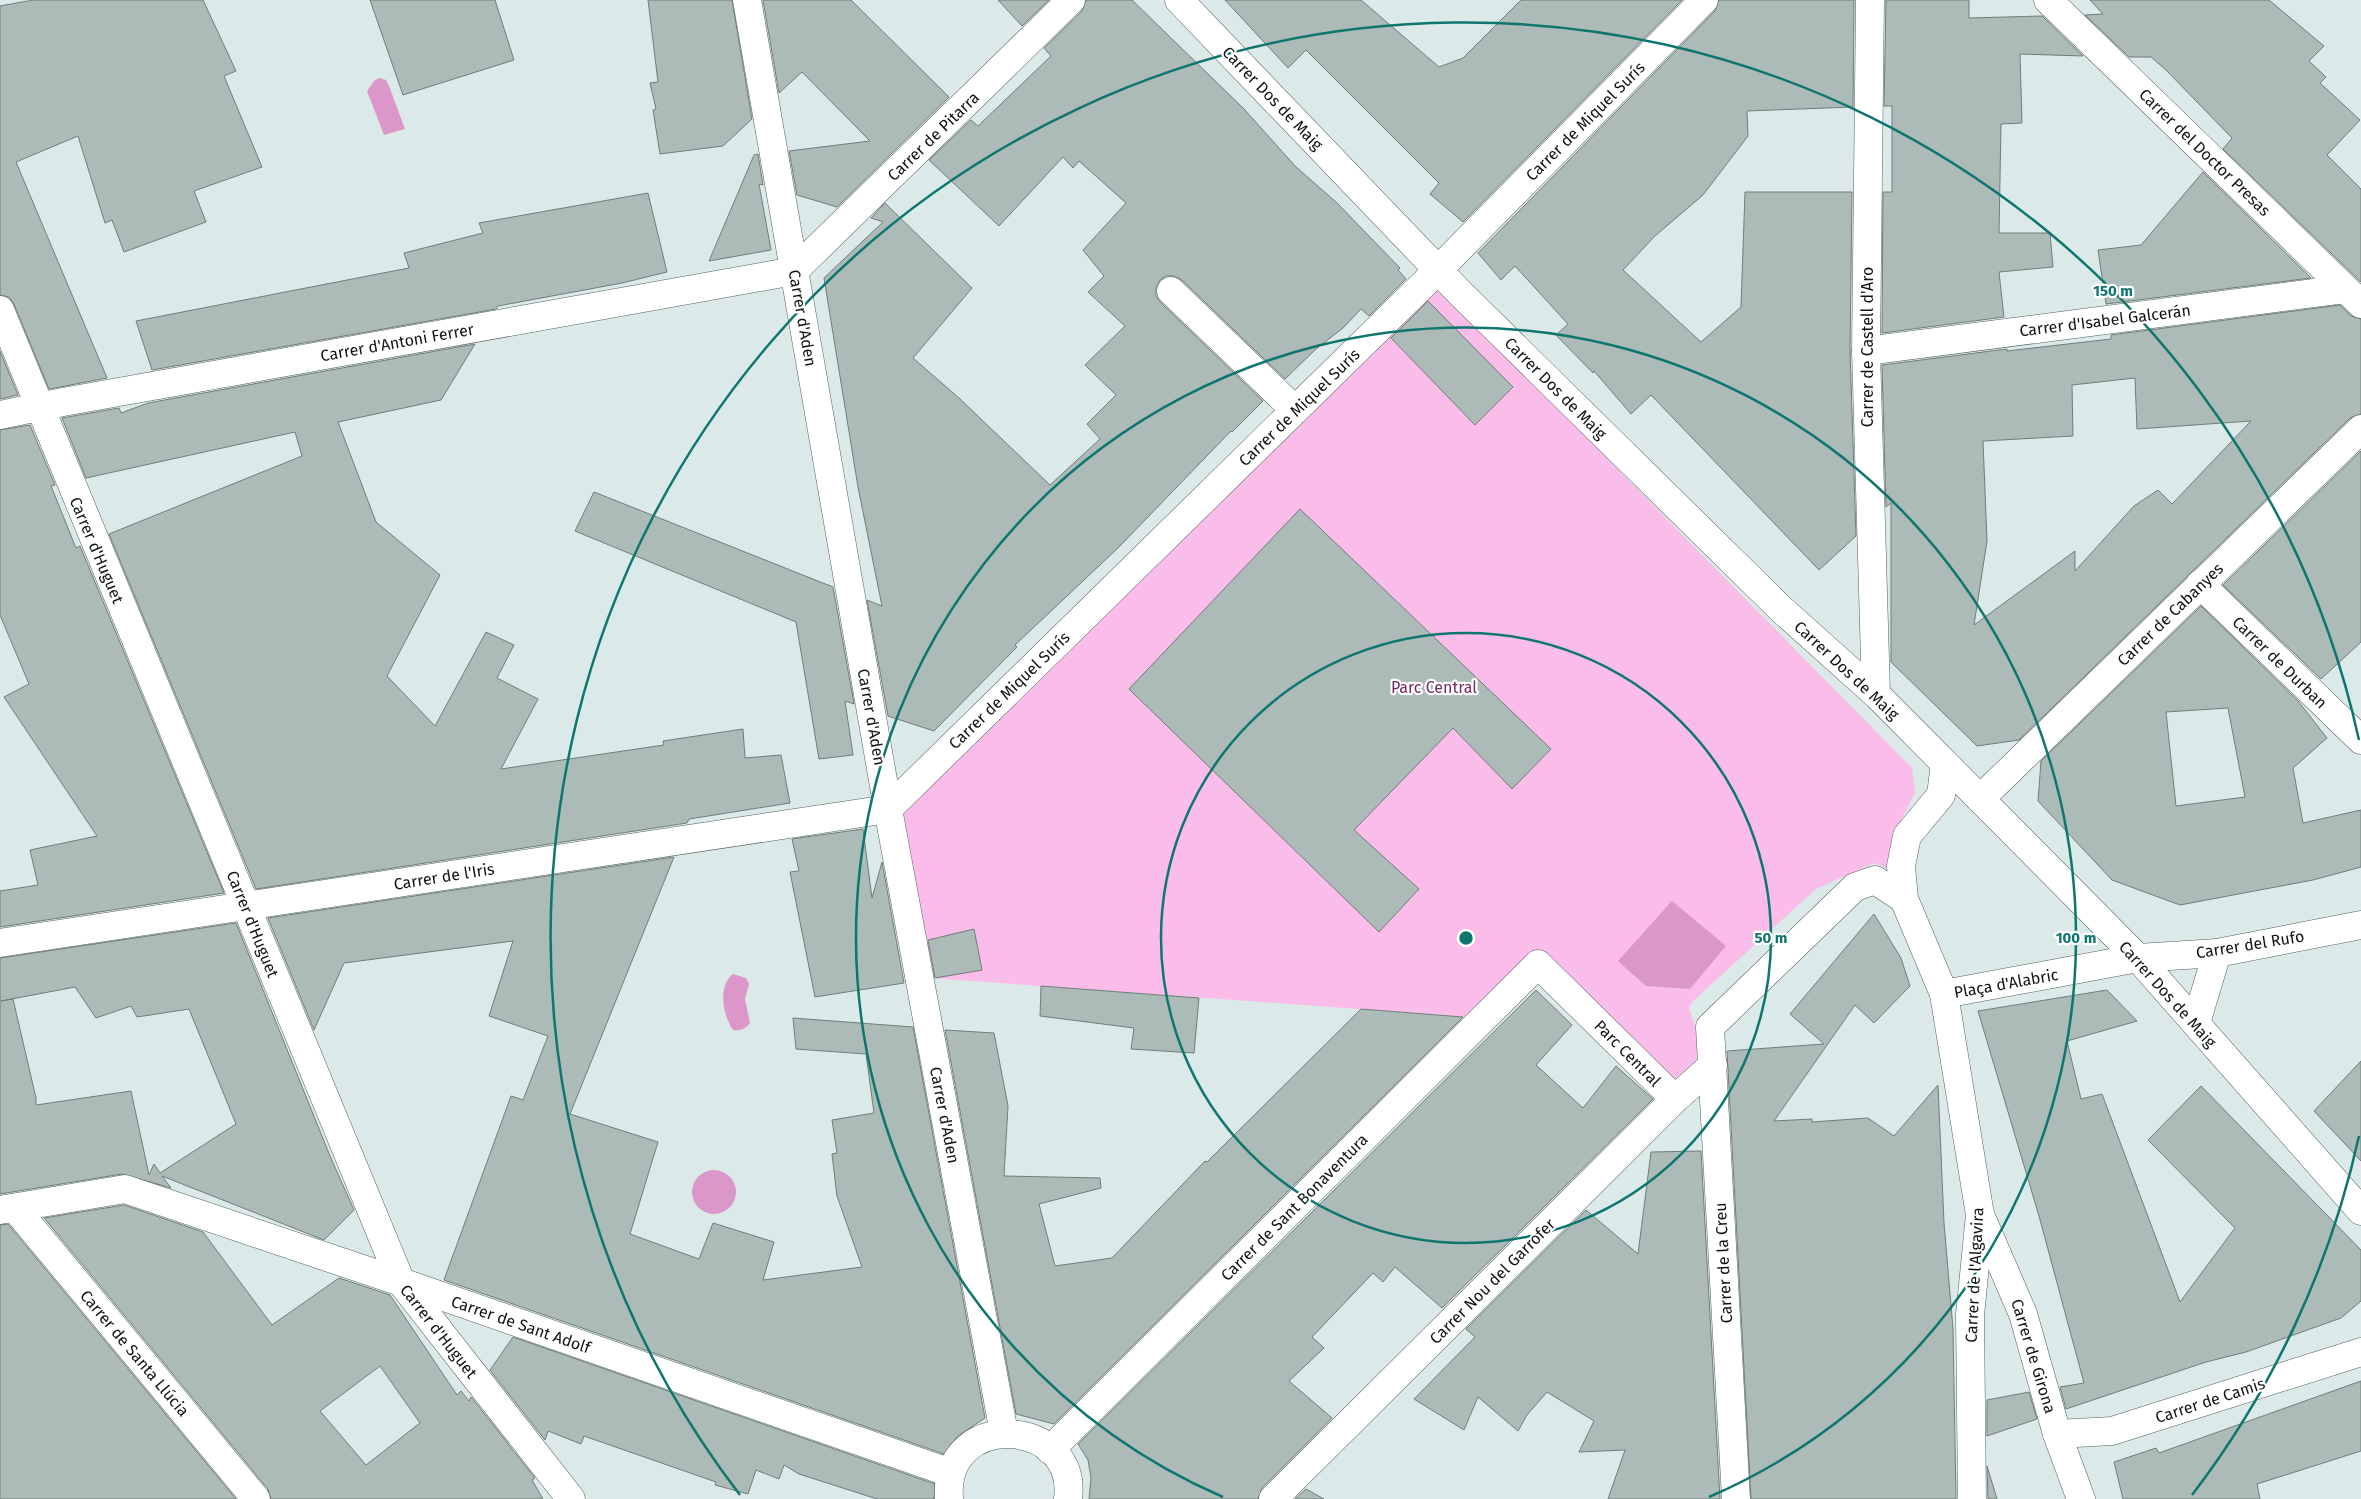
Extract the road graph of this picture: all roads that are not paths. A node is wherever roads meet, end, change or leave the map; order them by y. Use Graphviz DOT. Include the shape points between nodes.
graph roads {
  1 [pos="748,0"];
  2 [pos="1071,0"];
  3 [pos="1179,0"];
  4 [pos="1704,0"];
  5 [pos="1870,0"];
  6 [pos="2048,0"];
  7 [pos="1438,270"];
  8 [pos="794,271"];
  9 [pos="1171,291"];
  10 [pos="2353,297"];
  11 [pos="0,310"];
  12 [pos="1866,351"];
  13 [pos="39,406"];
  14 [pos="1295,410"];
  15 [pos="0,416"];
  16 [pos="2361,430"];
  17 [pos="2200,584"];
  18 [pos="1876,694"];
  19 [pos="2361,740"];
  20 [pos="1945,764"];
  21 [pos="1980,799"];
  22 [pos="888,809"];
  23 [pos="1927,812"];
  24 [pos="1904,899"];
  25 [pos="246,906"];
  26 [pos="2361,925"];
  27 [pos="0,943"];
  28 [pos="2217,953"];
  29 [pos="2138,958"];
  30 [pos="1538,964"];
  31 [pos="1944,994"];
  32 [pos="2196,1023"];
  33 [pos="1713,1065"];
  34 [pos="1675,1099"];
  35 [pos="7,1209"];
  36 [pos="2361,1211"];
  37 [pos="1980,1215"];
  38 [pos="401,1282"];
  39 [pos="2361,1352"];
  40 [pos="1004,1433"];
  41 [pos="2057,1434"];
  42 [pos="1050,1450"];
  43 [pos="950,1486"];
  44 [pos="256,1499"];
  45 [pos="571,1499"];
  46 [pos="1068,1499"];
  47 [pos="1273,1499"];
  48 [pos="1736,1499"];
  49 [pos="1972,1499"];
  50 [pos="2081,1499"];
  1 -- 8 [label="street, Carrer d'Aden"];
  2 -- 8 [label="street, Carrer de Pitarra"];
  3 -- 7 [label="street, Carrer Dos de Maig"];
  4 -- 7 [label="street, Carrer de Miquel Surís"];
  5 -- 12 [label="street, Carrer de Castell d'Aro"];
  6 -- 10 [label="street, Carrer del Doctor Presas"];
  7 -- 14 [label="street, Carrer de Miquel Surís"];
  7 -- 18 [label="street, Carrer Dos de Maig" via="1781,609"];
  8 -- 13 [label="street, Carrer d'Antoni Ferrer"];
  8 -- 22 [label="street, Carrer d'Aden"];
  9 -- 14 [label="street"];
  10 -- 12 [label="street, Carrer d'Isabel Galcerán"];
  11 -- 13 [label="street, Carrer d'Huguet"];
  12 -- 18 [label="street, Carrer de Castell d'Aro"];
  13 -- 15 [label="street, Carrer d'Antoni Ferrer"];
  13 -- 25 [label="street, Carrer d'Huguet"];
  14 -- 22 [label="street, Carrer de Miquel Surís"];
  16 -- 17 [label="street, Carrer de Cabanyes"];
  17 -- 19 [label="street, Carrer de Durban"];
  17 -- 21 [label="street, Carrer de Cabanyes"];
  18 -- 20 [label="street, Carrer Dos de Maig"];
  20 -- 21 [label="street, Carrer Dos de Maig"];
  20 -- 23 [label="street" via="1941,795"];
  21 -- 23 [label="street" via="1949,804"];
  21 -- 29 [label="street, Carrer Dos de Maig"];
  22 -- 25 [label="street, Carrer de l'Iris"];
  22 -- 40 [label="street, Carrer d'Aden"];
  23 -- 24 [label="street, Plaça d'Alabric" via="1907,836 1901,866"];
  24 -- 31 [label="street, Plaça d'Alabric"];
  24 -- 33 [label="street, Carrer de la Creu" via="1875,880 1855,887 1710,1027"];
  25 -- 27 [label="street, Carrer de l'Iris"];
  25 -- 38 [label="street, Carrer d'Huguet"];
  26 -- 28 [label="street, Carrer del Rufo"];
  28 -- 29 [label="street, Carrer del Rufo"];
  28 -- 32 [label="street"];
  29 -- 31 [label="street, Plaça d'Alabric"];
  29 -- 32 [label="street, Carrer Dos de Maig"];
  30 -- 34 [label="street, Parc Central"];
  30 -- 42 [label="street, Carrer de Sant Bonaventura"];
  31 -- 37 [label="street, Carrer de l'Algavira"];
  32 -- 36 [label="street, Carrer Dos de Maig"];
  33 -- 34 [label="street, Carrer Nou del Garrofer"];
  33 -- 48 [label="street, Carrer de la Creu"];
  34 -- 47 [label="street, Carrer Nou del Garrofer"];
  35 -- 38 [label="street, Carrer de Sant Adolf" via="125,1189"];
  35 -- 44 [label="street, Carrer de Santa Llúcia"];
  37 -- 41 [label="street, Carrer de Girona" via="2023,1314"];
  37 -- 49 [label="street, Carrer de l'Algavira" via="1970,1315"];
  38 -- 43 [label="street, Carrer de Sant Adolf"];
  38 -- 45 [label="street, Carrer d'Huguet"];
  39 -- 41 [label="street, Carrer de Camis" via="2112,1431"];
  40 -- 42 [label="street" via="1020,1434"];
  40 -- 43 [label="street" via="972,1445 959,1458"];
  41 -- 50 [label="street, Carrer de Girona"];
  42 -- 46 [label="street" via="1066,1476"];
}
